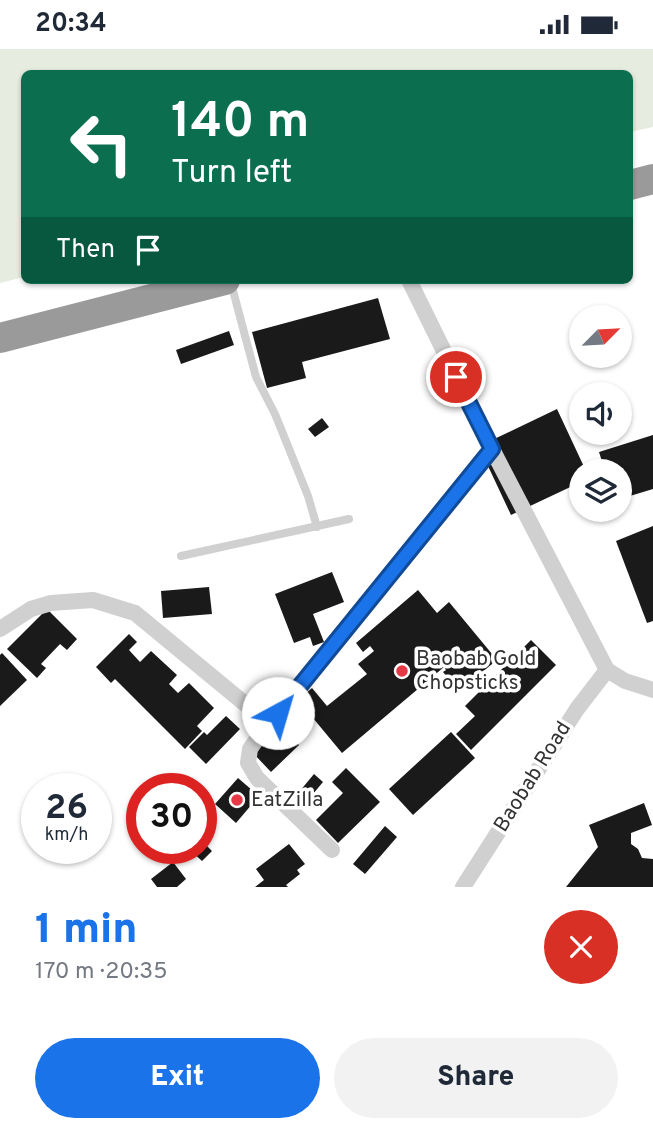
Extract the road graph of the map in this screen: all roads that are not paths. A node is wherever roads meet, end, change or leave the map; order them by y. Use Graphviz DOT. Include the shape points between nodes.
graph roads {
  1 [pos="653,179"];
  2 [pos="633,184"];
  3 [pos="209,284"];
  4 [pos="231,284"];
  5 [pos="411,284"];
  6 [pos="0,338"];
  7 [pos="492,449"];
  8 [pos="349,519"];
  9 [pos="317,527"];
  10 [pos="181,556"];
  11 [pos="0,629"];
  12 [pos="607,670"];
  13 [pos="653,690"];
  14 [pos="272,717"];
  15 [pos="332,850"];
  16 [pos="463,887"];
  1 -- 2 [label="highway"];
  3 -- 6 [label="highway"];
  4 -- 9 [label="lane" via="256,377 275,414"];
  5 -- 7 [label="street"];
  7 -- 12 [label="street"];
  7 -- 14 [label="street"];
  8 -- 9 [label="lane"];
  9 -- 10 [label="lane"];
  11 -- 14 [label="street" via="31,609 51,603 93,600 135,613 261,717"];
  12 -- 13 [label="street"];
  12 -- 16 [label="street, Baobab Road"];
  14 -- 15 [label="street" via="250,749 248,763 257,778"];
}
